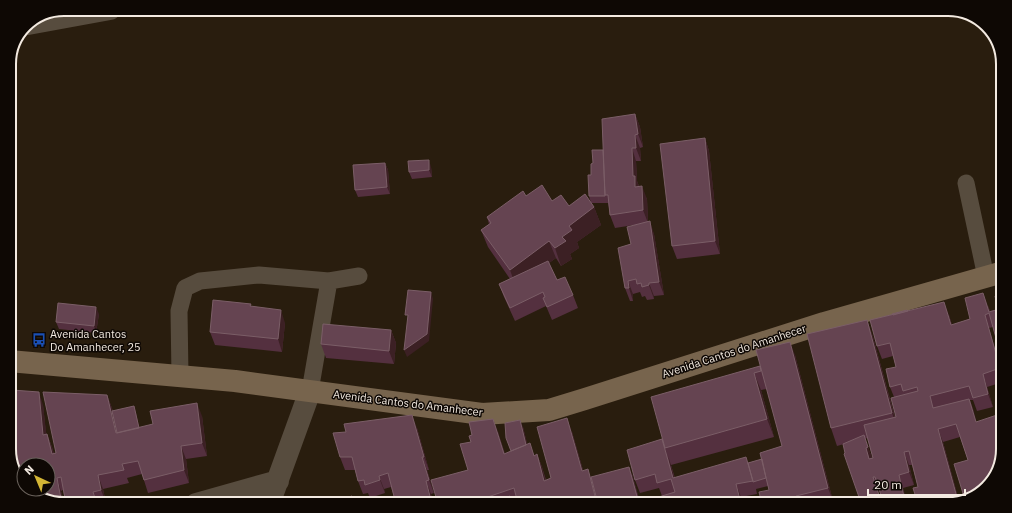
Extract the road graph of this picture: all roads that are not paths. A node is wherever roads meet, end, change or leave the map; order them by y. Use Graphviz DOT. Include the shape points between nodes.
graph roads {
  1 [pos="966,183"];
  2 [pos="994,275"];
  3 [pos="359,276"];
  4 [pos="329,281"];
  5 [pos="16,362"];
  6 [pos="180,376"];
  7 [pos="310,391"];
  8 [pos="278,480"];
  9 [pos="220,497"];
  10 [pos="272,497"];
  1 -- 2 [label="lane"];
  2 -- 7 [label="main road, Avenida Cantos do Amanhecer" via="824,323 549,410 482,414"];
  3 -- 4 [label="lane"];
  4 -- 6 [label="lane" via="259,275 200,281 185,288 179,311"];
  4 -- 7 [label="lane"];
  5 -- 6 [label="main road, Avenida Cantos do Amanhecer"];
  6 -- 7 [label="main road, Avenida Cantos do Amanhecer"];
  7 -- 8 [label="street"];
  8 -- 9 [label="street"];
  8 -- 10 [label="street"];
}
